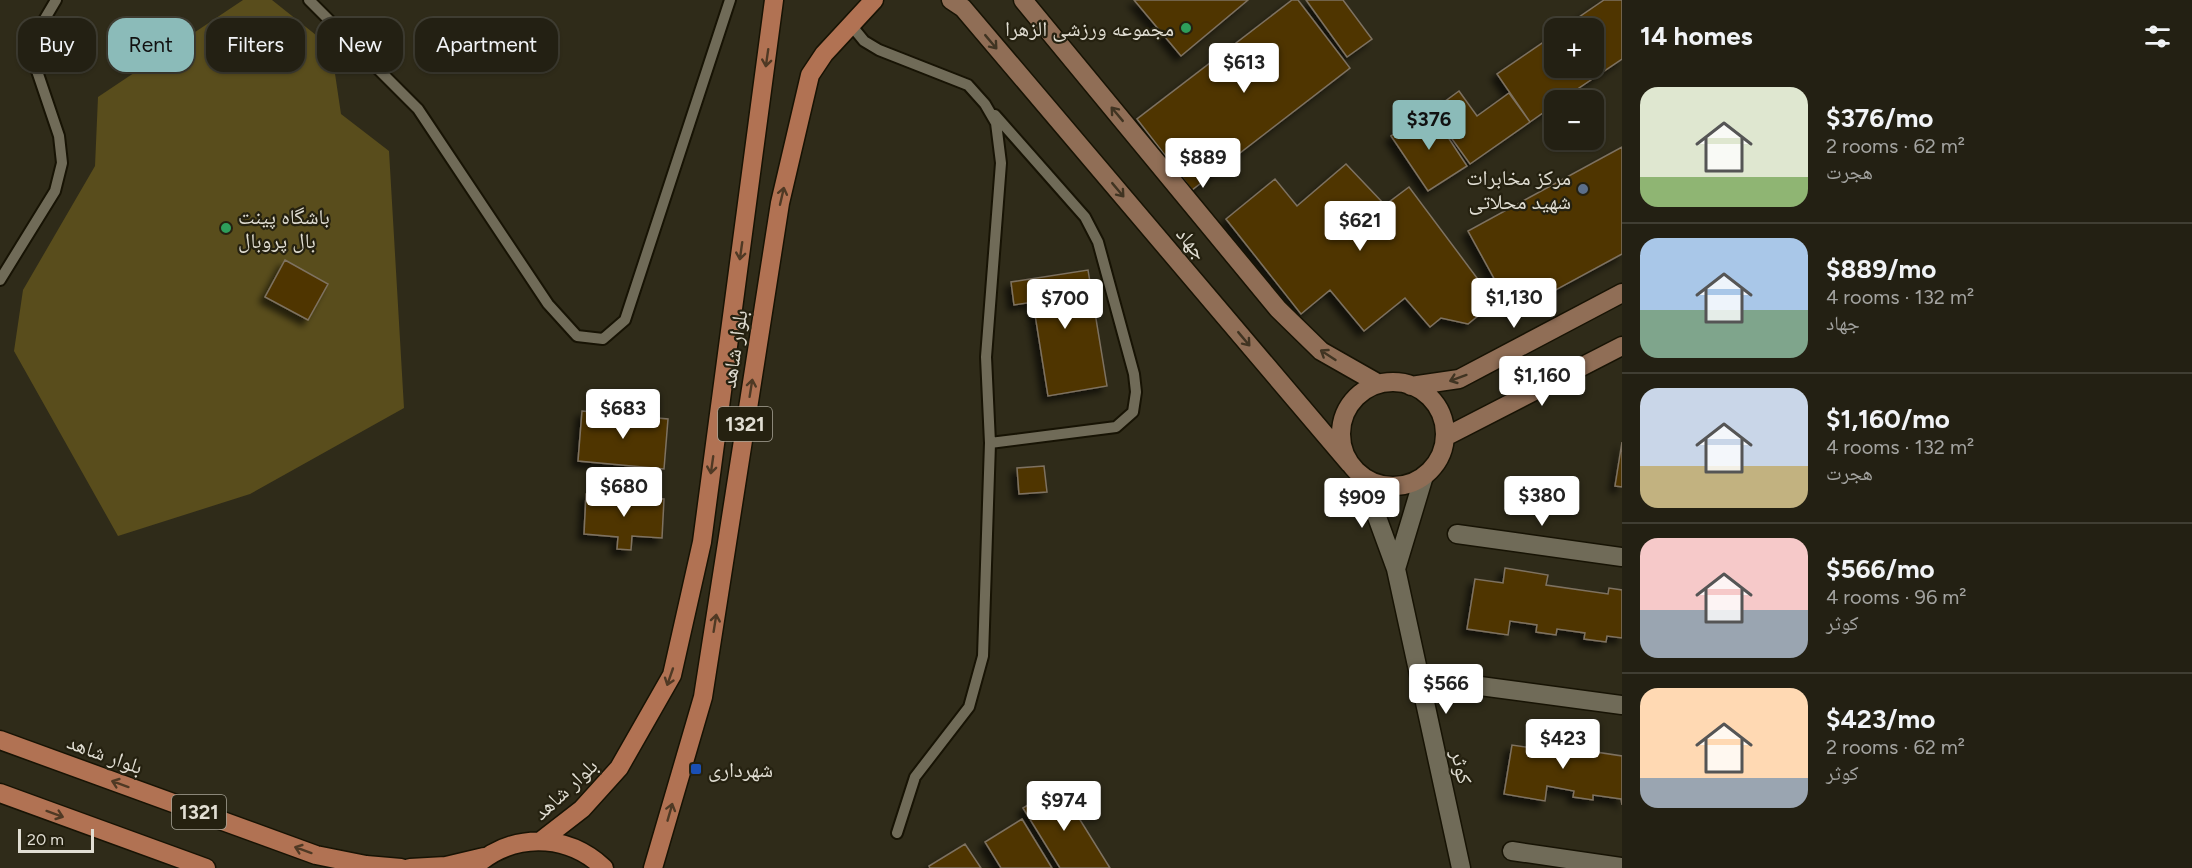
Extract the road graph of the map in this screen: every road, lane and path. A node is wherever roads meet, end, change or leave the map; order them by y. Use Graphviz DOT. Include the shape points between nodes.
graph roads {
  1 [pos="56,0"];
  2 [pos="309,0"];
  3 [pos="730,0"];
  4 [pos="774,0"];
  5 [pos="874,0"];
  6 [pos="951,0"];
  7 [pos="1023,0"];
  8 [pos="850,25"];
  9 [pos="985,104"];
  10 [pos="0,280"];
  11 [pos="1622,293"];
  12 [pos="1622,346"];
  13 [pos="1379,384"];
  14 [pos="1411,386"];
  15 [pos="1445,437"];
  16 [pos="990,443"];
  17 [pos="1356,470"];
  18 [pos="1424,476"];
  19 [pos="1457,534"];
  20 [pos="1622,557"];
  21 [pos="1396,569"];
  22 [pos="1465,684"];
  23 [pos="1622,705"];
  24 [pos="0,740"];
  25 [pos="0,793"];
  26 [pos="897,833"];
  27 [pos="542,840"];
  28 [pos="1512,851"];
  29 [pos="479,862"];
  30 [pos="1622,867"];
  31 [pos="206,868"];
  32 [pos="401,868"];
  33 [pos="410,868"];
  34 [pos="604,868"];
  35 [pos="653,868"];
  36 [pos="1461,868"];
  1 -- 10 [label="lane" via="40,27 36,68 59,136 62,163 55,190"];
  2 -- 3 [label="lane" via="418,109 548,304 577,336 603,339 625,320"];
  4 -- 27 [label="main road, بلوار شاهد / 1321, one-way" via="702,542 672,675 619,768 582,809"];
  5 -- 8 [label="main road, بلوار شاهد / 1321"];
  6 -- 17 [label="main road, جهاد, one-way" via="963,8"];
  13 -- 7 [label="main road, جهاد, one-way" via="1321,351 1278,309"];
  8 -- 9 [label="lane" via="879,50 968,85"];
  35 -- 8 [label="main road, بلوار شاهد / 1321, one-way" via="703,698 783,192 810,75"];
  9 -- 16 [label="lane" via="996,123 1001,163 986,357"];
  9 -- 16 [label="lane" via="1085,217 1098,242 1136,392 1133,412 1116,427"];
  11 -- 14 [label="main road, one-way" via="1459,379"];
  12 -- 15 [label="main road"];
  13 -- 14 [label="main road"];
  13 -- 17 [label="main road" via="1352,402 1344,417 1342,441"];
  14 -- 15 [label="main road" via="1436,406"];
  15 -- 18 [label="main road" via="1435,466"];
  16 -- 26 [label="lane" via="983,656 969,707 915,777"];
  17 -- 18 [label="main road" via="1377,484 1393,486 1409,484"];
  17 -- 21 [label="street, کوثر"];
  18 -- 21 [label="street, کوثر"];
  19 -- 20 [label="street"];
  21 -- 36 [label="street, کوثر"];
  22 -- 23 [label="street"];
  32 -- 24 [label="main road, بلوار شاهد / 1321, one-way" via="316,855"];
  25 -- 31 [label="main road, 1321, one-way"];
  27 -- 29 [label="main road" via="522,842"];
  27 -- 34 [label="main road" via="568,845"];
  28 -- 30 [label="street"];
  29 -- 33 [label="main road"];
}
